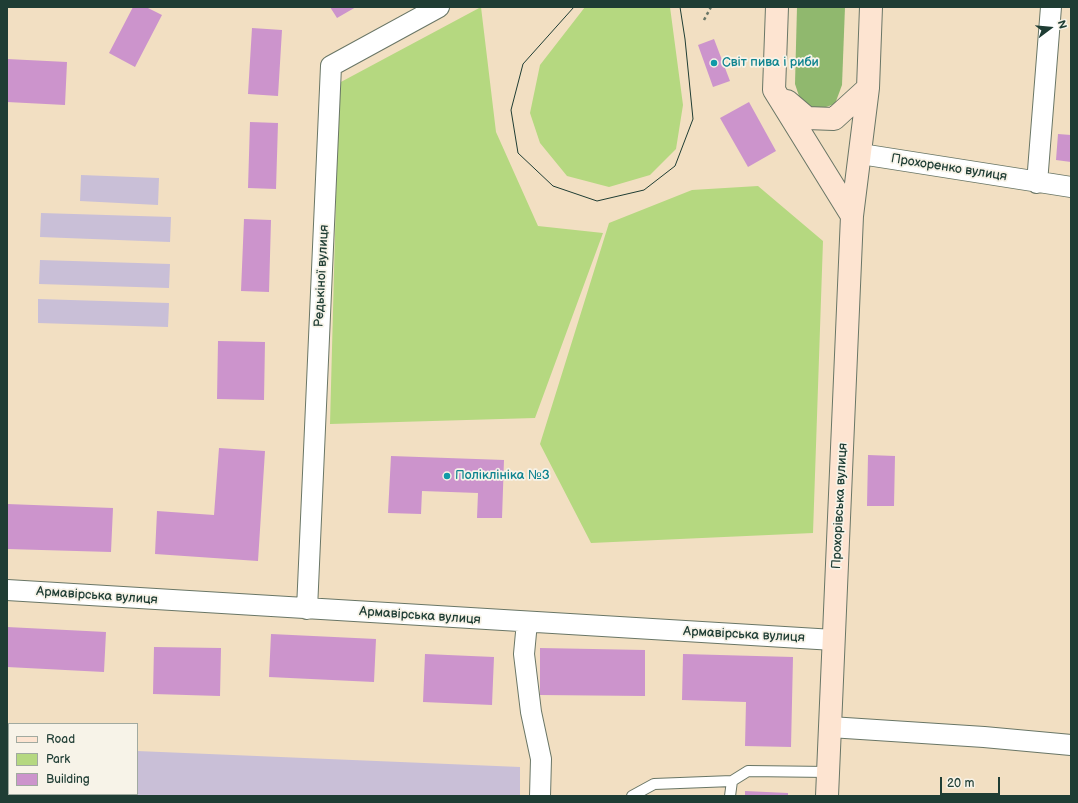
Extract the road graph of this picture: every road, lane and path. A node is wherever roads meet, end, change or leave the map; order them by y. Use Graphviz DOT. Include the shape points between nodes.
graph roads {
  1 [pos="439,7"];
  2 [pos="711,7"];
  3 [pos="777,7"];
  4 [pos="871,7"];
  5 [pos="1052,7"];
  6 [pos="704,20"];
  7 [pos="868,88"];
  8 [pos="774,90"];
  9 [pos="861,154"];
  10 [pos="1038,183"];
  11 [pos="1071,187"];
  12 [pos="852,216"];
  13 [pos="7,590"];
  14 [pos="307,609"];
  15 [pos="526,622"];
  16 [pos="834,640"];
  17 [pos="830,727"];
  18 [pos="1071,745"];
  19 [pos="828,772"];
  20 [pos="732,781"];
  21 [pos="540,796"];
  22 [pos="632,796"];
  23 [pos="730,796"];
  24 [pos="827,796"];
  1 -- 14 [label="street, Редькіної вулиця" via="331,66"];
  2 -- 6 [label="path"];
  3 -- 8 [label="street"];
  4 -- 7 [label="street, Прохорівська вулиця"];
  5 -- 10 [label="street"];
  7 -- 8 [label="street" via="834,119 807,118"];
  7 -- 9 [label="street, Прохорівська вулиця"];
  8 -- 12 [label="street"];
  9 -- 10 [label="street, Прохоренко вулиця"];
  9 -- 12 [label="street, Прохорівська вулиця"];
  10 -- 11 [label="street, Прохоренко вулиця"];
  12 -- 16 [label="street, Прохорівська вулиця"];
  13 -- 14 [label="street, Армавірська вулиця"];
  14 -- 15 [label="street, Армавірська вулиця"];
  15 -- 16 [label="street, Армавірська вулиця"];
  15 -- 21 [label="street" via="524,654 531,712 541,759"];
  16 -- 17 [label="street, Прохорівська вулиця"];
  17 -- 18 [label="street"];
  17 -- 19 [label="street, Прохорівська вулиця"];
  19 -- 20 [label="lane" via="748,771"];
  19 -- 24 [label="street, Прохорівська вулиця"];
  20 -- 22 [label="lane" via="654,784"];
  20 -- 23 [label="lane"];
}
